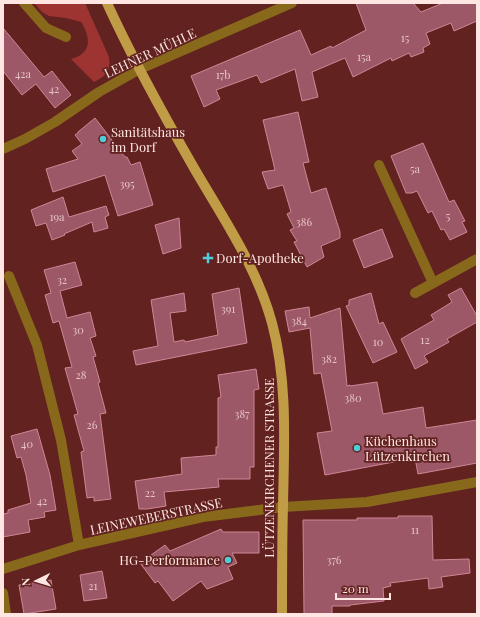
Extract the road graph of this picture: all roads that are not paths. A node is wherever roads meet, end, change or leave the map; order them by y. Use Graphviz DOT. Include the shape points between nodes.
graph roads {
  1 [pos="24,3"];
  2 [pos="107,3"];
  3 [pos="292,3"];
  4 [pos="66,37"];
  5 [pos="140,69"];
  6 [pos="3,149"];
  7 [pos="379,165"];
  8 [pos="477,259"];
  9 [pos="9,276"];
  10 [pos="433,283"];
  11 [pos="415,294"];
  12 [pos="477,482"];
  13 [pos="283,507"];
  14 [pos="79,545"];
  15 [pos="3,569"];
  16 [pos="3,593"];
  17 [pos="6,614"];
  18 [pos="282,614"];
  1 -- 4 [label="street" via="46,28"];
  2 -- 5 [label="main road, LÜTZENKIRCHENER STRASSE"];
  3 -- 5 [label="street, LEHNER MÜHLE"];
  5 -- 6 [label="street, LEHNER MÜHLE" via="99,92 59,120"];
  5 -- 13 [label="main road, LÜTZENKIRCHENER STRASSE" via="254,274 272,321 282,375"];
  7 -- 10 [label="street"];
  8 -- 10 [label="street"];
  9 -- 14 [label="street, LEINEWEBERSTRASSE" via="38,345 61,440"];
  10 -- 11 [label="street"];
  12 -- 13 [label="street, LEINEWEBERSTRASSE" via="367,502"];
  13 -- 14 [label="street, LEINEWEBERSTRASSE" via="203,517"];
  13 -- 18 [label="main road, LÜTZENKIRCHENER STRASSE"];
  14 -- 15 [label="street, LEINEWEBERSTRASSE"];
  16 -- 17 [label="street"];
}
